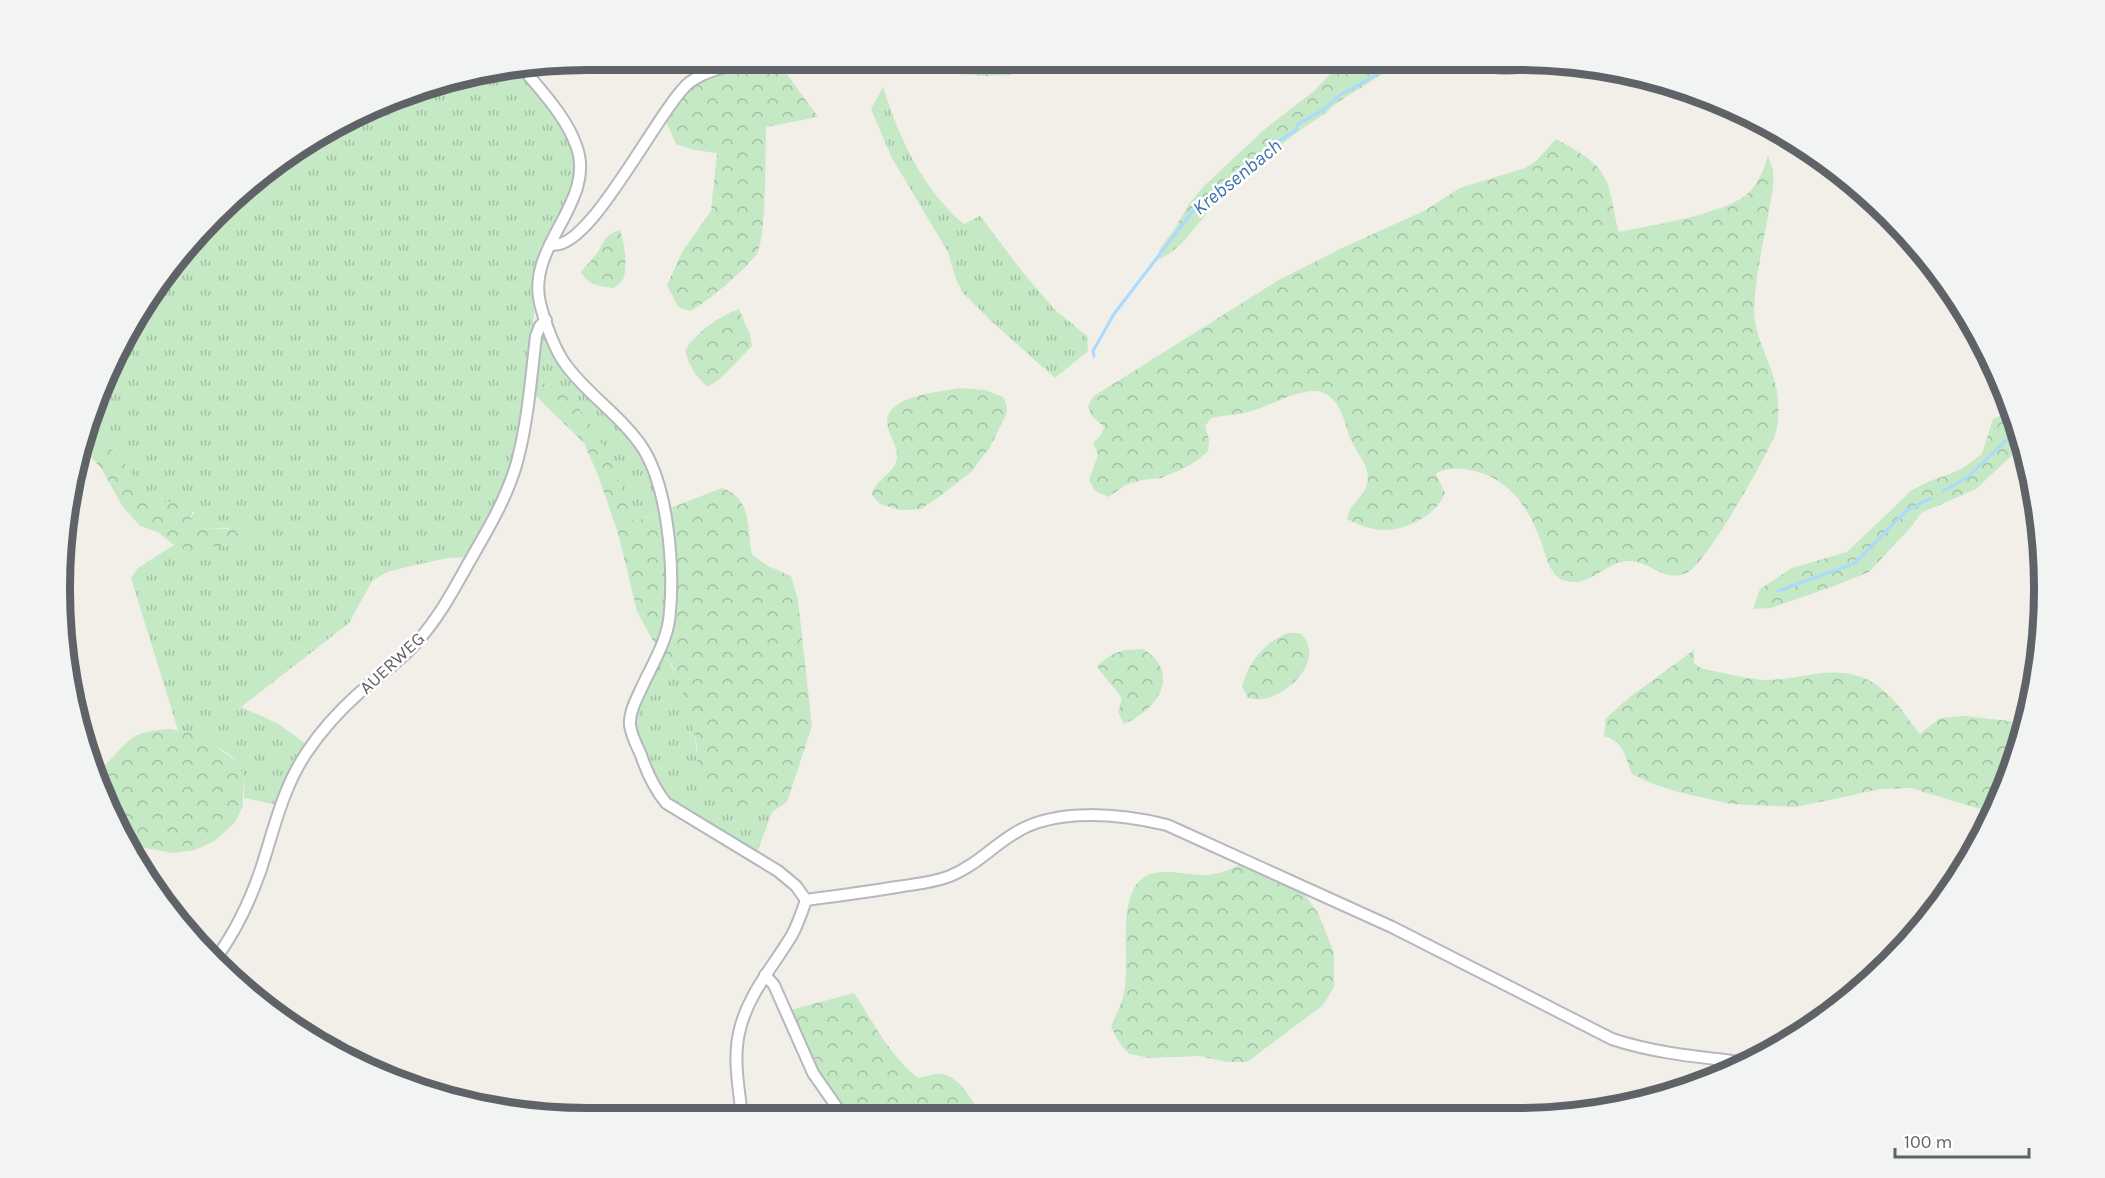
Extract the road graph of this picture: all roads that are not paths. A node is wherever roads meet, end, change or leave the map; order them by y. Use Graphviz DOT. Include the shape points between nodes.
graph roads {
  1 [pos="715,70"];
  2 [pos="528,74"];
  3 [pos="550,244"];
  4 [pos="546,320"];
  5 [pos="806,900"];
  6 [pos="219,953"];
  7 [pos="765,975"];
  8 [pos="1731,1061"];
  9 [pos="741,1108"];
  10 [pos="837,1108"];
  1 -- 3 [label="street" via="689,83 624,177 571,241"];
  2 -- 3 [label="street" via="564,122 579,154 576,192"];
  3 -- 4 [label="street" via="542,261 538,288"];
  4 -- 5 [label="street" via="565,364 639,442 658,479 669,554 670,616 630,725 647,773 666,803 778,871"];
  4 -- 6 [label="street, AUERWEG" via="536,336 523,431 505,498 426,632 332,720 307,752 279,809 247,905"];
  5 -- 7 [label="street" via="793,933"];
  5 -- 8 [label="street" via="950,876 1042,820 1083,816 1146,820 1167,825 1392,927 1612,1039 1664,1052"];
  7 -- 9 [label="street" via="748,1004 739,1033"];
  7 -- 10 [label="street" via="774,985 813,1073"];
}
